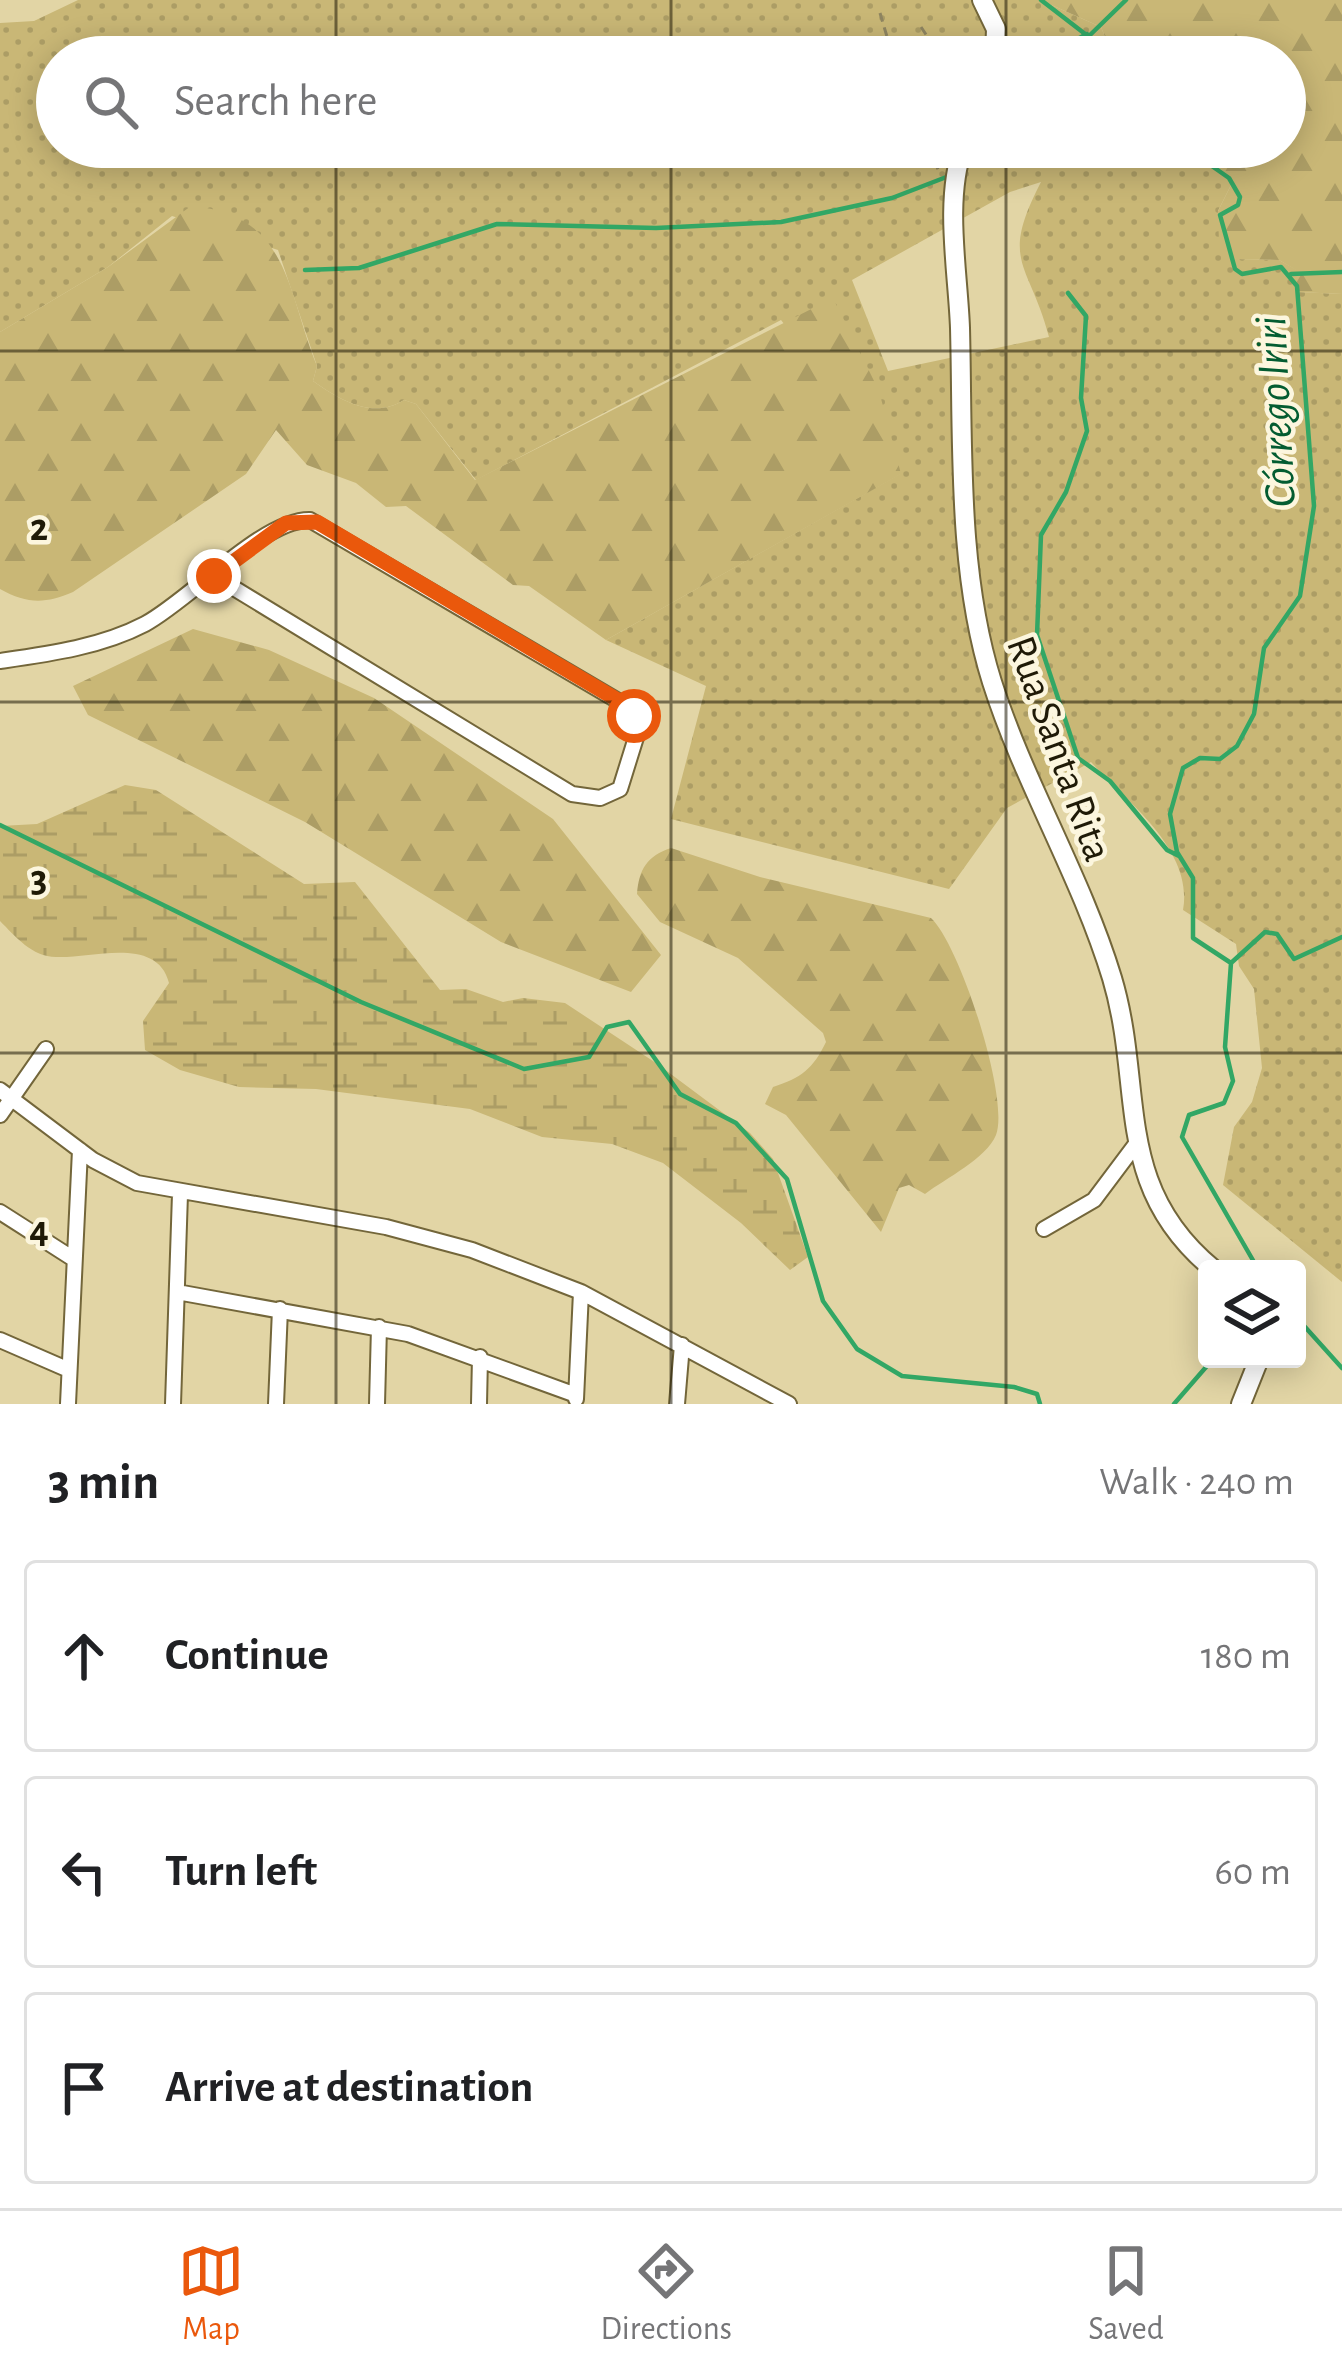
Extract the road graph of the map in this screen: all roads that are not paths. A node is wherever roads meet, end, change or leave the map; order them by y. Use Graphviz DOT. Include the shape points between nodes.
graph roads {
  1 [pos="982,0"];
  2 [pos="996,36"];
  3 [pos="960,168"];
  4 [pos="214,576"];
  5 [pos="0,661"];
  6 [pos="46,1049"];
  7 [pos="6,1094"];
  8 [pos="0,1115"];
  9 [pos="1136,1144"];
  10 [pos="80,1150"];
  11 [pos="180,1194"];
  12 [pos="0,1212"];
  13 [pos="1044,1229"];
  14 [pos="72,1258"];
  15 [pos="1204,1260"];
  16 [pos="177,1292"];
  17 [pos="581,1292"];
  18 [pos="280,1309"];
  19 [pos="379,1327"];
  20 [pos="0,1340"];
  21 [pos="682,1345"];
  22 [pos="480,1357"];
  23 [pos="1255,1368"];
  24 [pos="69,1370"];
  25 [pos="576,1400"];
  26 [pos="785,1403"];
  27 [pos="68,1404"];
  28 [pos="173,1404"];
  29 [pos="276,1404"];
  30 [pos="377,1404"];
  31 [pos="479,1404"];
  32 [pos="677,1404"];
  33 [pos="1241,1404"];
  1 -- 2 [label="street"];
  3 -- 9 [label="street, Rua Santa Rita" via="974,602 1004,716 1114,984"];
  4 -- 4 [label="street" via="286,523 317,522 626,705 638,731 620,789 600,798 572,794"];
  4 -- 5 [label="street" via="126,633"];
  6 -- 7 [label="street"];
  7 -- 8 [label="street"];
  7 -- 10 [label="street"];
  9 -- 13 [label="street" via="1094,1201"];
  9 -- 15 [label="street, Rua Santa Rita" via="1172,1230"];
  10 -- 11 [label="street" via="122,1177"];
  10 -- 14 [label="street"];
  11 -- 16 [label="street"];
  11 -- 17 [label="street" via="408,1232"];
  12 -- 14 [label="street"];
  14 -- 24 [label="street"];
  16 -- 18 [label="street"];
  16 -- 28 [label="street"];
  17 -- 21 [label="street"];
  17 -- 25 [label="street"];
  18 -- 19 [label="street"];
  18 -- 29 [label="street"];
  19 -- 22 [label="street"];
  19 -- 30 [label="street"];
  20 -- 24 [label="street"];
  21 -- 26 [label="street"];
  21 -- 32 [label="street"];
  22 -- 25 [label="street"];
  22 -- 31 [label="street"];
  23 -- 33 [label="street"];
  24 -- 27 [label="street"];
}
